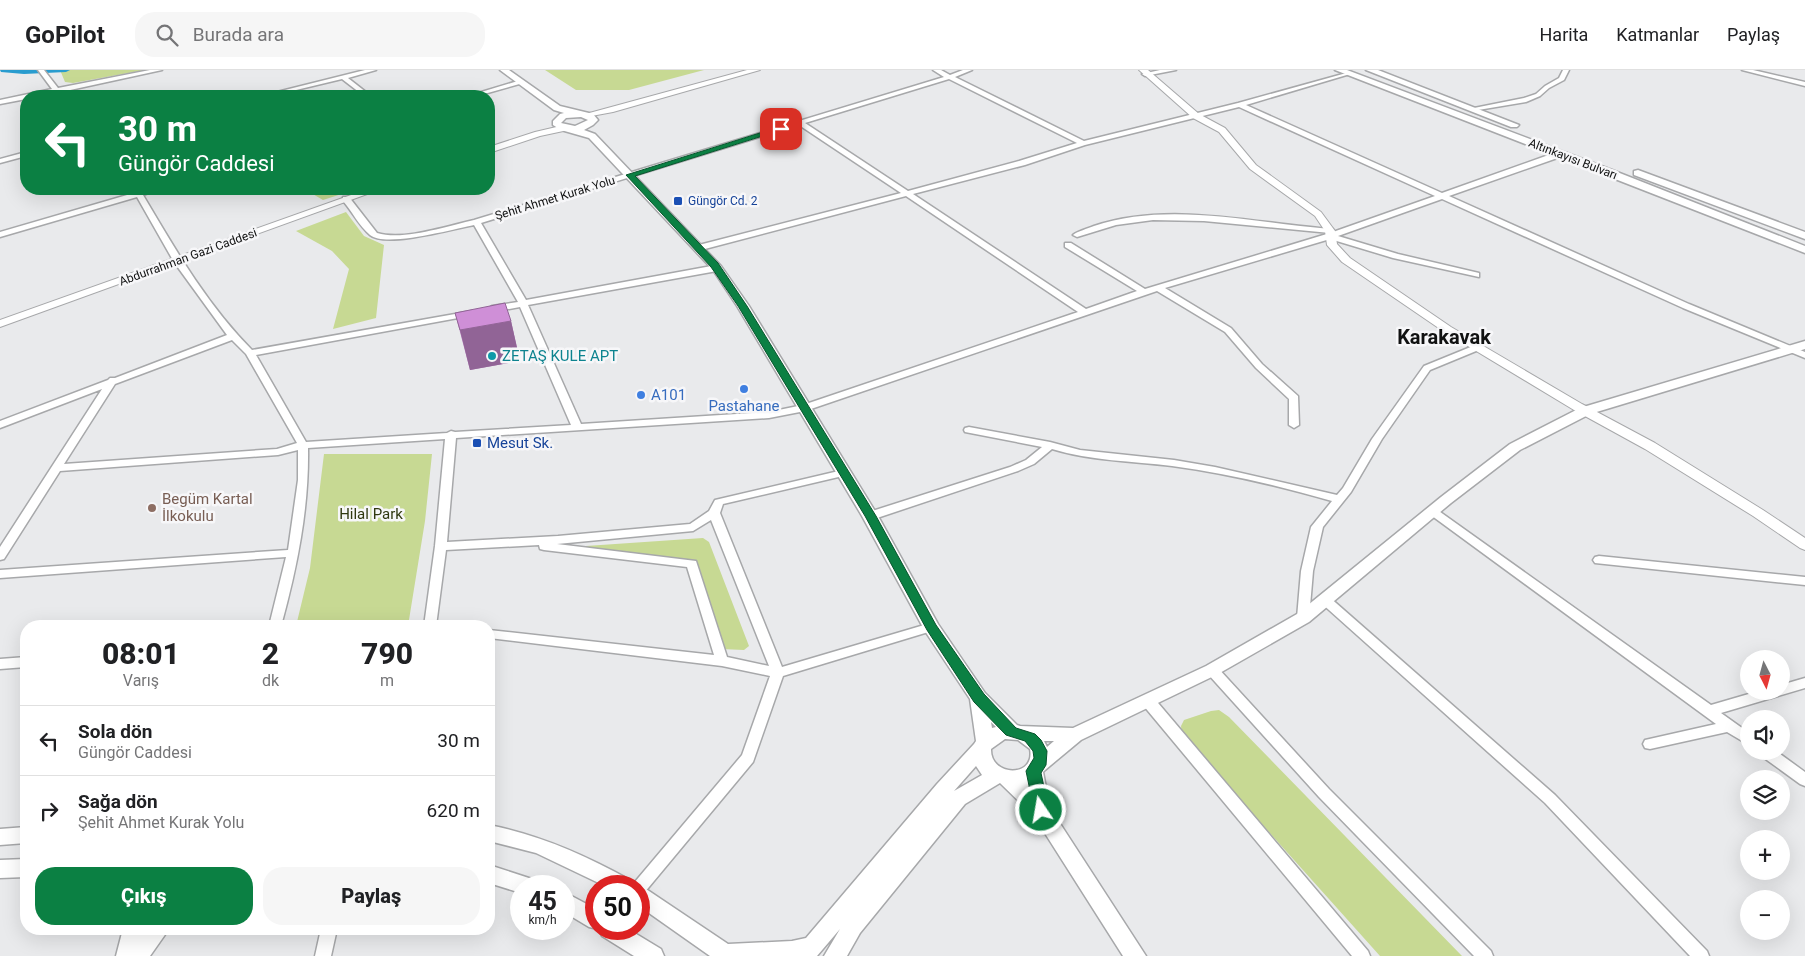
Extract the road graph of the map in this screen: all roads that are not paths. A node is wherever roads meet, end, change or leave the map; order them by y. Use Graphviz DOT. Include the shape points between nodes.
graph roads {
  1 [pos="159,70"];
  2 [pos="373,70"];
  3 [pos="504,70"];
  4 [pos="756,70"];
  5 [pos="936,70"];
  6 [pos="969,70"];
  7 [pos="1173,70"];
  8 [pos="1370,70"];
  9 [pos="1566,70"];
  10 [pos="1745,70"];
  11 [pos="42,71"];
  12 [pos="1144,72"];
  13 [pos="1344,72"];
  14 [pos="345,74"];
  15 [pos="950,77"];
  16 [pos="521,82"];
  17 [pos="1805,84"];
  18 [pos="57,90"];
  19 [pos="286,90"];
  20 [pos="362,90"];
  21 [pos="492,90"];
  22 [pos="20,98"];
  23 [pos="0,102"];
  24 [pos="1240,105"];
  25 [pos="558,108"];
  26 [pos="1472,109"];
  27 [pos="575,114"];
  28 [pos="1196,116"];
  29 [pos="557,121"];
  30 [pos="800,123"];
  31 [pos="590,124"];
  32 [pos="568,128"];
  33 [pos="538,134"];
  34 [pos="1083,143"];
  35 [pos="495,148"];
  36 [pos="1560,154"];
  37 [pos="20,156"];
  38 [pos="0,161"];
  39 [pos="1584,163"];
  40 [pos="630,175"];
  41 [pos="1654,179"];
  42 [pos="906,194"];
  43 [pos="125,195"];
  44 [pos="140,195"];
  45 [pos="358,195"];
  46 [pos="1442,195"];
  47 [pos="346,199"];
  48 [pos="1722,217"];
  49 [pos="476,222"];
  50 [pos="1330,234"];
  51 [pos="0,235"];
  52 [pos="1077,235"];
  53 [pos="1805,236"];
  54 [pos="1805,240"];
  55 [pos="1068,245"];
  56 [pos="698,248"];
  57 [pos="1805,250"];
  58 [pos="178,262"];
  59 [pos="717,268"];
  60 [pos="1476,275"];
  61 [pos="1158,288"];
  62 [pos="1144,292"];
  63 [pos="523,303"];
  64 [pos="1085,312"];
  65 [pos="0,324"];
  66 [pos="233,336"];
  67 [pos="1478,347"];
  68 [pos="1798,347"];
  69 [pos="250,353"];
  70 [pos="1805,355"];
  71 [pos="113,380"];
  72 [pos="805,408"];
  73 [pos="1585,411"];
  74 [pos="0,425"];
  75 [pos="1294,425"];
  76 [pos="577,426"];
  77 [pos="969,430"];
  78 [pos="451,434"];
  79 [pos="303,445"];
  80 [pos="1050,445"];
  81 [pos="58,468"];
  82 [pos="843,472"];
  83 [pos="1338,499"];
  84 [pos="1432,511"];
  85 [pos="714,513"];
  86 [pos="870,516"];
  87 [pos="514,543"];
  88 [pos="1805,545"];
  89 [pos="441,546"];
  90 [pos="293,553"];
  91 [pos="0,556"];
  92 [pos="1599,560"];
  93 [pos="0,574"];
  94 [pos="1805,580"];
  95 [pos="1324,599"];
  96 [pos="1303,618"];
  97 [pos="276,620"];
  98 [pos="431,620"];
  99 [pos="931,627"];
  100 [pos="495,635"];
  101 [pos="722,661"];
  102 [pos="20,662"];
  103 [pos="0,664"];
  104 [pos="1212,670"];
  105 [pos="778,673"];
  106 [pos="1805,683"];
  107 [pos="1790,687"];
  108 [pos="979,698"];
  109 [pos="1746,700"];
  110 [pos="1148,701"];
  111 [pos="1708,711"];
  112 [pos="1729,726"];
  113 [pos="1016,732"];
  114 [pos="1740,734"];
  115 [pos="1075,735"];
  116 [pos="1650,744"];
  117 [pos="983,745"];
  118 [pos="1777,760"];
  119 [pos="1036,768"];
  120 [pos="1002,776"];
  121 [pos="1805,780"];
  122 [pos="1041,810"];
  123 [pos="495,834"];
  124 [pos="20,835"];
  125 [pos="0,837"];
  126 [pos="20,868"];
  127 [pos="0,869"];
  128 [pos="602,875"];
  129 [pos="650,875"];
  130 [pos="495,876"];
  131 [pos="510,880"];
  132 [pos="650,903"];
  133 [pos="132,935"];
  134 [pos="153,935"];
  135 [pos="328,935"];
  136 [pos="628,940"];
  137 [pos="808,951"];
  138 [pos="726,955"];
  139 [pos="127,956"];
  140 [pos="137,956"];
  141 [pos="323,956"];
  142 [pos="653,956"];
  143 [pos="835,956"];
  144 [pos="1135,956"];
  145 [pos="1362,956"];
  146 [pos="1485,956"];
  147 [pos="1701,956"];
  1 -- 18 [label="street"];
  2 -- 14 [label="street"];
  3 -- 16 [label="main road"];
  4 -- 31 [label="street" via="610,110"];
  5 -- 15 [label="street"];
  6 -- 15 [label="street, Şehit Ahmet Kurak Yolu"];
  7 -- 12 [label="street"];
  8 -- 26 [label="main road, Altınkayısı Bulvarı"];
  9 -- 26 [label="street" via="1562,79 1538,96"];
  10 -- 17 [label="street"];
  11 -- 18 [label="street"];
  12 -- 28 [label="street"];
  13 -- 24 [label="street"];
  13 -- 36 [label="main road, Altınkayısı Bulvarı"];
  14 -- 19 [label="street"];
  14 -- 20 [label="street"];
  15 -- 30 [label="street, Şehit Ahmet Kurak Yolu"];
  15 -- 34 [label="street"];
  16 -- 21 [label="street"];
  16 -- 25 [label="main road"];
  22 -- 23 [label="street"];
  24 -- 28 [label="street"];
  24 -- 46 [label="street"];
  25 -- 27 [label="main road"];
  25 -- 29 [label="main road"];
  26 -- 41 [label="main road, Altınkayısı Bulvarı"];
  27 -- 29 [label="main road"];
  27 -- 31 [label="main road"];
  28 -- 34 [label="street"];
  28 -- 50 [label="street" via="1222,130 1253,167 1318,214"];
  29 -- 32 [label="main road"];
  29 -- 33 [label="street"];
  30 -- 40 [label="street, Şehit Ahmet Kurak Yolu"];
  30 -- 42 [label="street"];
  31 -- 32 [label="main road"];
  31 -- 40 [label="main road"];
  32 -- 33 [label="street"];
  33 -- 35 [label="street"];
  34 -- 42 [label="street"];
  36 -- 39 [label="main road, Altınkayısı Bulvarı"];
  36 -- 46 [label="street"];
  37 -- 38 [label="street"];
  39 -- 41 [label="main road" via="1678,197 1689,196"];
  39 -- 48 [label="main road, Altınkayısı Bulvarı"];
  40 -- 49 [label="street, Şehit Ahmet Kurak Yolu"];
  40 -- 56 [label="main road"];
  41 -- 53 [label="main road, Altınkayısı Bulvarı"];
  42 -- 56 [label="street"];
  42 -- 64 [label="street"];
  43 -- 51 [label="street"];
  44 -- 58 [label="street"];
  45 -- 47 [label="street, Abdurrahman Gazi Caddesi"];
  46 -- 50 [label="street"];
  46 -- 68 [label="street" via="1686,306"];
  47 -- 49 [label="street, Şehit Ahmet Kurak Yolu" via="372,234 379,238 408,236"];
  47 -- 58 [label="street, Abdurrahman Gazi Caddesi"];
  48 -- 54 [label="main road" via="1704,205 1713,204"];
  48 -- 57 [label="main road, Altınkayısı Bulvarı"];
  49 -- 63 [label="street"];
  50 -- 52 [label="street" via="1224,219 1167,217 1128,220"];
  50 -- 60 [label="street" via="1396,256"];
  50 -- 61 [label="street"];
  50 -- 67 [label="street" via="1332,244 1346,260 1446,329"];
  55 -- 62 [label="street"];
  56 -- 59 [label="main road"];
  58 -- 65 [label="street, Abdurrahman Gazi Caddesi"];
  58 -- 66 [label="street"];
  59 -- 63 [label="street"];
  59 -- 72 [label="main road"];
  61 -- 62 [label="street"];
  61 -- 75 [label="street" via="1228,330 1259,366 1294,398"];
  62 -- 64 [label="street"];
  63 -- 69 [label="street"];
  63 -- 76 [label="street"];
  64 -- 72 [label="street"];
  66 -- 69 [label="street"];
  66 -- 71 [label="street"];
  67 -- 73 [label="street"];
  67 -- 83 [label="street" via="1427,368"];
  68 -- 70 [label="street"];
  68 -- 73 [label="main road"];
  69 -- 79 [label="street"];
  71 -- 74 [label="street"];
  71 -- 81 [label="street"];
  72 -- 76 [label="street" via="769,415"];
  72 -- 82 [label="main road"];
  73 -- 84 [label="main road" via="1515,447"];
  73 -- 88 [label="street" via="1650,446"];
  76 -- 78 [label="street"];
  77 -- 80 [label="street"];
  78 -- 79 [label="street"];
  78 -- 89 [label="street"];
  79 -- 81 [label="street" via="278,452"];
  79 -- 90 [label="street" via="304,480"];
  80 -- 83 [label="street" via="1067,451 1174,463"];
  80 -- 86 [label="street" via="1030,462 1014,469"];
  81 -- 91 [label="street"];
  82 -- 85 [label="street" via="718,502"];
  82 -- 86 [label="main road"];
  83 -- 96 [label="street" via="1317,527 1307,571"];
  84 -- 95 [label="main road"];
  84 -- 111 [label="street"];
  85 -- 87 [label="street" via="693,527"];
  85 -- 105 [label="street"];
  86 -- 99 [label="main road"];
  87 -- 89 [label="street"];
  87 -- 101 [label="street" via="692,564"];
  89 -- 98 [label="street"];
  90 -- 93 [label="street"];
  90 -- 97 [label="street"];
  92 -- 94 [label="street"];
  95 -- 96 [label="main road"];
  95 -- 147 [label="street" via="1550,798"];
  96 -- 104 [label="main road"];
  99 -- 105 [label="street"];
  99 -- 108 [label="main road"];
  100 -- 101 [label="street"];
  101 -- 105 [label="street"];
  102 -- 103 [label="street"];
  104 -- 110 [label="main road"];
  104 -- 146 [label="street" via="1324,792"];
  105 -- 129 [label="street" via="748,758"];
  106 -- 107 [label="street"];
  108 -- 113 [label="main road"];
  108 -- 117 [label="main road"];
  109 -- 111 [label="street"];
  110 -- 115 [label="main road"];
  110 -- 145 [label="street"];
  111 -- 112 [label="street"];
  112 -- 114 [label="street"];
  112 -- 116 [label="street"];
  113 -- 115 [label="main road"];
  113 -- 117 [label="main road" via="1000,732"];
  113 -- 119 [label="main road" via="1036,744 1040,751"];
  115 -- 119 [label="main road"];
  117 -- 120 [label="main road" via="981,756 984,764"];
  117 -- 137 [label="main road"];
  118 -- 121 [label="street"];
  119 -- 120 [label="main road" via="1017,778"];
  119 -- 122 [label="main road"];
  120 -- 122 [label="main road"];
  120 -- 143 [label="main road" via="958,798 853,926"];
  122 -- 144 [label="main road"];
  123 -- 128 [label="main road" via="540,845"];
  124 -- 125 [label="main road"];
  126 -- 127 [label="main road"];
  130 -- 131 [label="main road"];
  132 -- 138 [label="main road"];
  133 -- 139 [label="main road"];
  134 -- 140 [label="main road"];
  135 -- 141 [label="street"];
  136 -- 142 [label="main road"];
  137 -- 138 [label="main road"];
}
